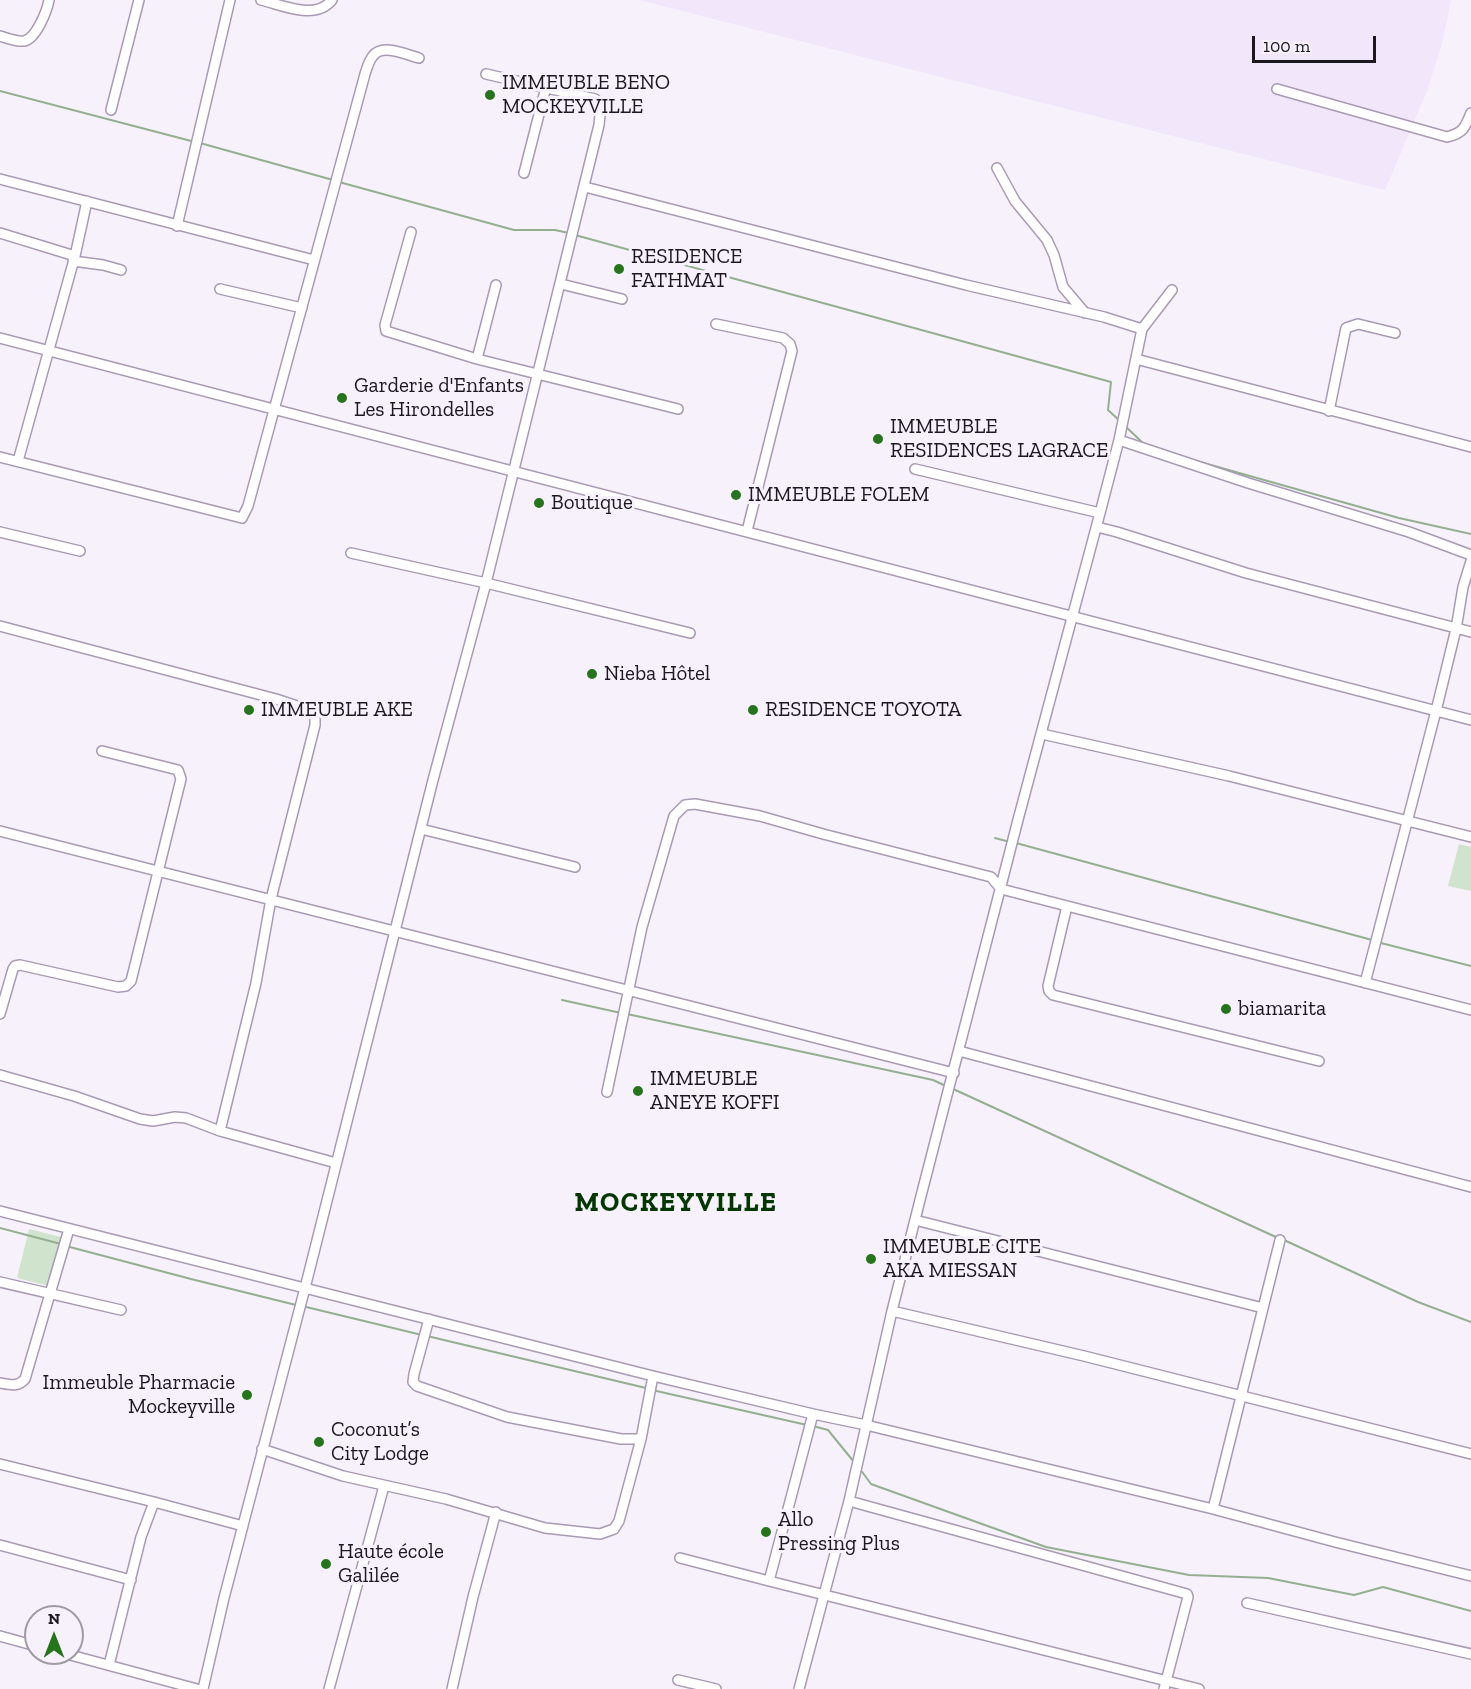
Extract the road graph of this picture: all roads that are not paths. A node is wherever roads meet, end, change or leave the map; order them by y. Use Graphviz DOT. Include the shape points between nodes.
graph roads {
  1 [pos="49,0"];
  2 [pos="139,0"];
  3 [pos="230,0"];
  4 [pos="261,0"];
  5 [pos="332,0"];
  6 [pos="0,36"];
  7 [pos="419,58"];
  8 [pos="486,74"];
  9 [pos="546,87"];
  10 [pos="1277,89"];
  11 [pos="111,110"];
  12 [pos="1471,113"];
  13 [pos="998,168"];
  14 [pos="524,173"];
  15 [pos="0,179"];
  16 [pos="585,187"];
  17 [pos="87,201"];
  18 [pos="177,226"];
  19 [pos="411,232"];
  20 [pos="0,233"];
  21 [pos="74,258"];
  22 [pos="314,260"];
  23 [pos="121,270"];
  24 [pos="561,284"];
  25 [pos="496,285"];
  26 [pos="220,289"];
  27 [pos="1172,290"];
  28 [pos="621,299"];
  29 [pos="302,309"];
  30 [pos="1085,313"];
  31 [pos="716,324"];
  32 [pos="1142,329"];
  33 [pos="1395,333"];
  34 [pos="0,338"];
  35 [pos="49,350"];
  36 [pos="477,359"];
  37 [pos="1136,359"];
  38 [pos="538,374"];
  39 [pos="274,409"];
  40 [pos="678,409"];
  41 [pos="1329,411"];
  42 [pos="1119,440"];
  43 [pos="1471,447"];
  44 [pos="0,457"];
  45 [pos="18,461"];
  46 [pos="915,470"];
  47 [pos="513,472"];
  48 [pos="1100,513"];
  49 [pos="1096,527"];
  50 [pos="747,531"];
  51 [pos="0,532"];
  52 [pos="80,551"];
  53 [pos="351,553"];
  54 [pos="1471,555"];
  55 [pos="1471,561"];
  56 [pos="486,583"];
  57 [pos="1072,618"];
  58 [pos="0,626"];
  59 [pos="1455,629"];
  60 [pos="1471,632"];
  61 [pos="690,633"];
  62 [pos="1436,711"];
  63 [pos="1471,720"];
  64 [pos="1042,734"];
  65 [pos="102,751"];
  66 [pos="1408,821"];
  67 [pos="422,829"];
  68 [pos="0,831"];
  69 [pos="1471,837"];
  70 [pos="575,867"];
  71 [pos="159,873"];
  72 [pos="1001,889"];
  73 [pos="271,899"];
  74 [pos="1066,906"];
  75 [pos="395,932"];
  76 [pos="1365,983"];
  77 [pos="628,990"];
  78 [pos="1471,1010"];
  79 [pos="0,1014"];
  80 [pos="959,1051"];
  81 [pos="1319,1061"];
  82 [pos="954,1073"];
  83 [pos="0,1075"];
  84 [pos="607,1092"];
  85 [pos="220,1131"];
  86 [pos="336,1163"];
  87 [pos="1471,1187"];
  88 [pos="0,1212"];
  89 [pos="915,1220"];
  90 [pos="69,1229"];
  91 [pos="1280,1240"];
  92 [pos="0,1282"];
  93 [pos="305,1288"];
  94 [pos="50,1294"];
  95 [pos="1263,1308"];
  96 [pos="121,1310"];
  97 [pos="892,1311"];
  98 [pos="429,1319"];
  99 [pos="653,1376"];
  100 [pos="0,1383"];
  101 [pos="1241,1395"];
  102 [pos="813,1414"];
  103 [pos="866,1425"];
  104 [pos="641,1439"];
  105 [pos="262,1449"];
  106 [pos="1471,1454"];
  107 [pos="1,1464"];
  108 [pos="0,1476"];
  109 [pos="384,1486"];
  110 [pos="849,1501"];
  111 [pos="154,1502"];
  112 [pos="1213,1509"];
  113 [pos="496,1512"];
  114 [pos="243,1526"];
  115 [pos="0,1545"];
  116 [pos="680,1558"];
  117 [pos="1471,1576"];
  118 [pos="131,1580"];
  119 [pos="769,1581"];
  120 [pos="823,1595"];
  121 [pos="1247,1603"];
  122 [pos="0,1636"];
  123 [pos="24,1643"];
  124 [pos="1471,1654"];
  125 [pos="84,1658"];
  126 [pos="109,1665"];
  127 [pos="678,1680"];
  128 [pos="1165,1685"];
  129 [pos="197,1689"];
  130 [pos="203,1689"];
  131 [pos="330,1689"];
  132 [pos="452,1689"];
  133 [pos="717,1689"];
  134 [pos="799,1689"];
  135 [pos="1199,1689"];
  1 -- 6 [label="street" via="42,22 29,39 22,42"];
  2 -- 11 [label="street"];
  3 -- 18 [label="street"];
  4 -- 5 [label="street" via="310,12 321,10"];
  7 -- 22 [label="street" via="391,50 373,55"];
  8 -- 9 [label="street"];
  9 -- 14 [label="street"];
  9 -- 16 [label="street" via="595,99 602,105"];
  10 -- 12 [label="street" via="1447,137 1465,128"];
  13 -- 30 [label="street" via="1015,201 1047,240 1063,287"];
  15 -- 17 [label="street"];
  16 -- 24 [label="street"];
  16 -- 30 [label="street"];
  17 -- 18 [label="street"];
  17 -- 21 [label="street"];
  18 -- 22 [label="street"];
  19 -- 36 [label="street" via="386,332"];
  20 -- 21 [label="street"];
  21 -- 23 [label="street"];
  21 -- 35 [label="street"];
  22 -- 29 [label="street"];
  24 -- 28 [label="street"];
  24 -- 38 [label="street"];
  25 -- 36 [label="street"];
  26 -- 29 [label="street"];
  27 -- 32 [label="street"];
  29 -- 39 [label="street"];
  30 -- 32 [label="street"];
  31 -- 50 [label="street" via="783,338 792,351"];
  32 -- 37 [label="street"];
  33 -- 41 [label="street" via="1358,324 1346,327"];
  34 -- 35 [label="street"];
  35 -- 39 [label="street"];
  35 -- 45 [label="street"];
  36 -- 38 [label="street"];
  37 -- 41 [label="street"];
  37 -- 42 [label="street"];
  38 -- 40 [label="street"];
  38 -- 47 [label="street"];
  39 -- 45 [label="street" via="242,518"];
  39 -- 47 [label="street"];
  41 -- 43 [label="street"];
  42 -- 48 [label="street"];
  42 -- 54 [label="street"];
  44 -- 45 [label="street"];
  46 -- 48 [label="street"];
  47 -- 50 [label="street"];
  47 -- 56 [label="street"];
  48 -- 49 [label="street"];
  49 -- 57 [label="street"];
  49 -- 59 [label="street" via="1246,573"];
  50 -- 57 [label="street"];
  51 -- 52 [label="street"];
  53 -- 56 [label="street"];
  55 -- 59 [label="street"];
  56 -- 61 [label="street"];
  56 -- 67 [label="street"];
  57 -- 62 [label="street"];
  57 -- 64 [label="street"];
  58 -- 73 [label="street" via="276,699 315,714"];
  59 -- 60 [label="street"];
  59 -- 62 [label="street"];
  62 -- 63 [label="street"];
  62 -- 66 [label="street"];
  64 -- 66 [label="street"];
  64 -- 72 [label="street"];
  65 -- 71 [label="street" via="178,770 180,774"];
  66 -- 69 [label="street"];
  66 -- 76 [label="street"];
  67 -- 70 [label="street"];
  67 -- 75 [label="street"];
  68 -- 71 [label="street"];
  71 -- 73 [label="street"];
  71 -- 79 [label="street" via="131,981 126,986 15,966"];
  72 -- 74 [label="street"];
  72 -- 77 [label="street" via="991,877 760,816 685,805 674,816"];
  72 -- 80 [label="street"];
  73 -- 75 [label="street"];
  73 -- 85 [label="street" via="256,983"];
  74 -- 76 [label="street"];
  74 -- 81 [label="street" via="1048,986 1053,995"];
  75 -- 77 [label="street"];
  75 -- 86 [label="street"];
  76 -- 78 [label="street"];
  77 -- 82 [label="street"];
  77 -- 84 [label="street"];
  80 -- 82 [label="street"];
  80 -- 87 [label="street"];
  82 -- 89 [label="street"];
  83 -- 85 [label="street" via="140,1119 186,1118"];
  85 -- 86 [label="street"];
  86 -- 93 [label="street"];
  88 -- 90 [label="street"];
  89 -- 95 [label="street"];
  89 -- 97 [label="street"];
  90 -- 93 [label="street"];
  90 -- 94 [label="street"];
  91 -- 95 [label="street"];
  92 -- 94 [label="street"];
  93 -- 98 [label="street"];
  93 -- 105 [label="street"];
  94 -- 96 [label="street"];
  94 -- 100 [label="street" via="26,1379 20,1384"];
  95 -- 101 [label="street"];
  97 -- 101 [label="street"];
  97 -- 103 [label="street"];
  98 -- 99 [label="street"];
  98 -- 104 [label="street" via="414,1374 417,1386 507,1417 621,1439"];
  99 -- 102 [label="street"];
  99 -- 104 [label="street"];
  101 -- 106 [label="street"];
  101 -- 112 [label="street"];
  102 -- 103 [label="street"];
  102 -- 119 [label="street"];
  103 -- 110 [label="street"];
  103 -- 112 [label="street"];
  104 -- 113 [label="street" via="619,1521 608,1533 545,1528"];
  105 -- 109 [label="street"];
  105 -- 114 [label="street"];
  107 -- 108 [label="street"];
  107 -- 111 [label="street"];
  109 -- 113 [label="street"];
  109 -- 131 [label="street"];
  110 -- 120 [label="street"];
  110 -- 128 [label="street" via="1187,1594"];
  111 -- 114 [label="street"];
  111 -- 118 [label="street"];
  112 -- 117 [label="street"];
  113 -- 132 [label="street"];
  114 -- 130 [label="street"];
  115 -- 118 [label="street"];
  116 -- 119 [label="street"];
  118 -- 126 [label="street"];
  119 -- 120 [label="street"];
  120 -- 128 [label="street"];
  120 -- 134 [label="street"];
  121 -- 124 [label="street"];
  122 -- 123 [label="street"];
  125 -- 126 [label="street"];
  126 -- 129 [label="street"];
  127 -- 133 [label="street"];
  128 -- 135 [label="street"];
}
